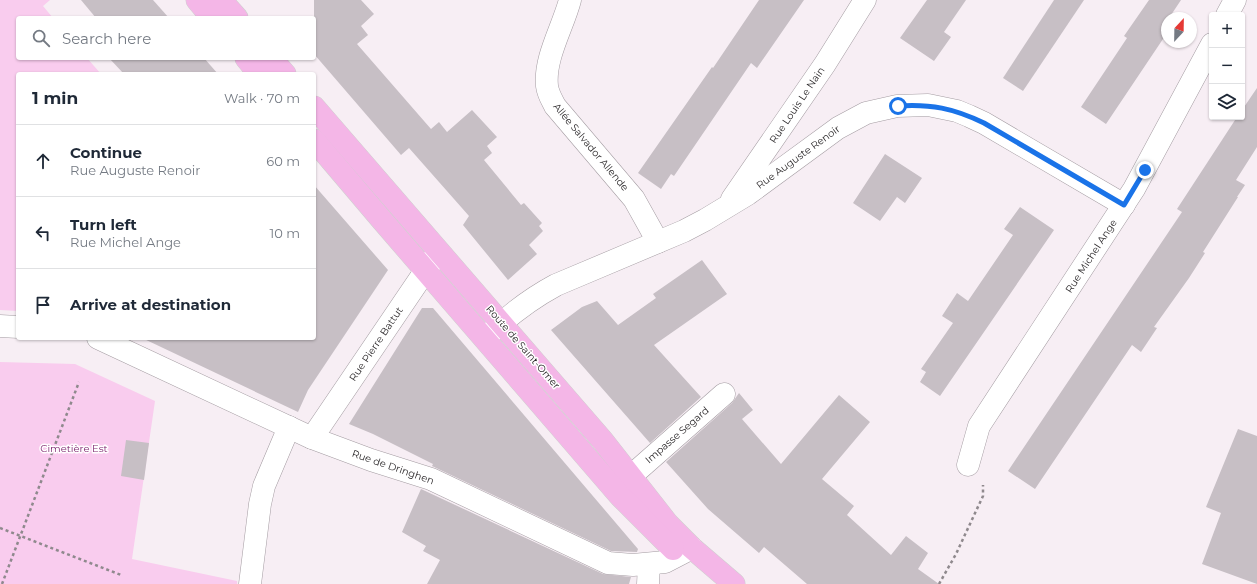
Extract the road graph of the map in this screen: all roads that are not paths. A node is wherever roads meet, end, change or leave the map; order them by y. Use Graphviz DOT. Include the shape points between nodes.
graph roads {
  1 [pos="197,0"];
  2 [pos="221,0"];
  3 [pos="570,0"];
  4 [pos="865,0"];
  5 [pos="1235,0"];
  6 [pos="1229,12"];
  7 [pos="210,16"];
  8 [pos="235,16"];
  9 [pos="1210,48"];
  10 [pos="248,60"];
  11 [pos="274,60"];
  12 [pos="257,72"];
  13 [pos="284,72"];
  14 [pos="316,109"];
  15 [pos="316,142"];
  16 [pos="1124,205"];
  17 [pos="726,208"];
  18 [pos="658,242"];
  19 [pos="439,251"];
  20 [pos="426,271"];
  21 [pos="502,322"];
  22 [pos="0,326"];
  23 [pos="16,327"];
  24 [pos="484,339"];
  25 [pos="102,340"];
  26 [pos="724,394"];
  27 [pos="289,427"];
  28 [pos="312,438"];
  29 [pos="968,465"];
  30 [pos="631,476"];
  31 [pos="686,552"];
  32 [pos="648,574"];
  33 [pos="250,584"];
  34 [pos="712,584"];
  35 [pos="734,584"];
  1 -- 7 [label="main road"];
  2 -- 8 [label="main road"];
  3 -- 18 [label="street, Allée Salvador Allende" via="549,61 547,86 550,96 634,199"];
  4 -- 17 [label="street, Rue Louis Le Nain" via="825,64"];
  5 -- 6 [label="street"];
  9 -- 16 [label="street, Rue Michel Ange"];
  10 -- 12 [label="main road"];
  11 -- 13 [label="main road"];
  14 -- 19 [label="main road, Route de Saint-Omer"];
  15 -- 20 [label="main road, Route de Saint-Omer"];
  16 -- 17 [label="street, Rue Auguste Renoir" via="970,116 928,105 913,105 882,109 850,120"];
  16 -- 29 [label="street, Rue Michel Ange" via="985,416 975,436"];
  17 -- 18 [label="street, Rue Auguste Renoir"];
  18 -- 21 [label="street, Rue Auguste Renoir" via="556,285"];
  19 -- 20 [label="street, Rue Pierre Battut"];
  19 -- 21 [label="main road, Route de Saint-Omer"];
  20 -- 24 [label="main road, Route de Saint-Omer"];
  20 -- 28 [label="street, Rue Pierre Battut"];
  21 -- 24 [label="street, Rue Auguste Renoir"];
  21 -- 30 [label="main road, Route de Saint-Omer"];
  22 -- 23 [label="street"];
  24 -- 31 [label="main road, Route de Saint-Omer" via="620,496"];
  25 -- 27 [label="street, Rue de Dringhen"];
  26 -- 30 [label="street, Impasse Segard"];
  27 -- 28 [label="street, Rue de Dringhen"];
  27 -- 33 [label="street" via="264,486"];
  28 -- 32 [label="street, Rue de Dringhen" via="432,479 608,563 632,566"];
  30 -- 31 [label="main road, Route de Saint-Omer"];
  31 -- 32 [label="street, Rue de Dringhen"];
  31 -- 34 [label="main road, Route de Saint-Omer"];
  31 -- 35 [label="main road, Route de Saint-Omer"];
}
